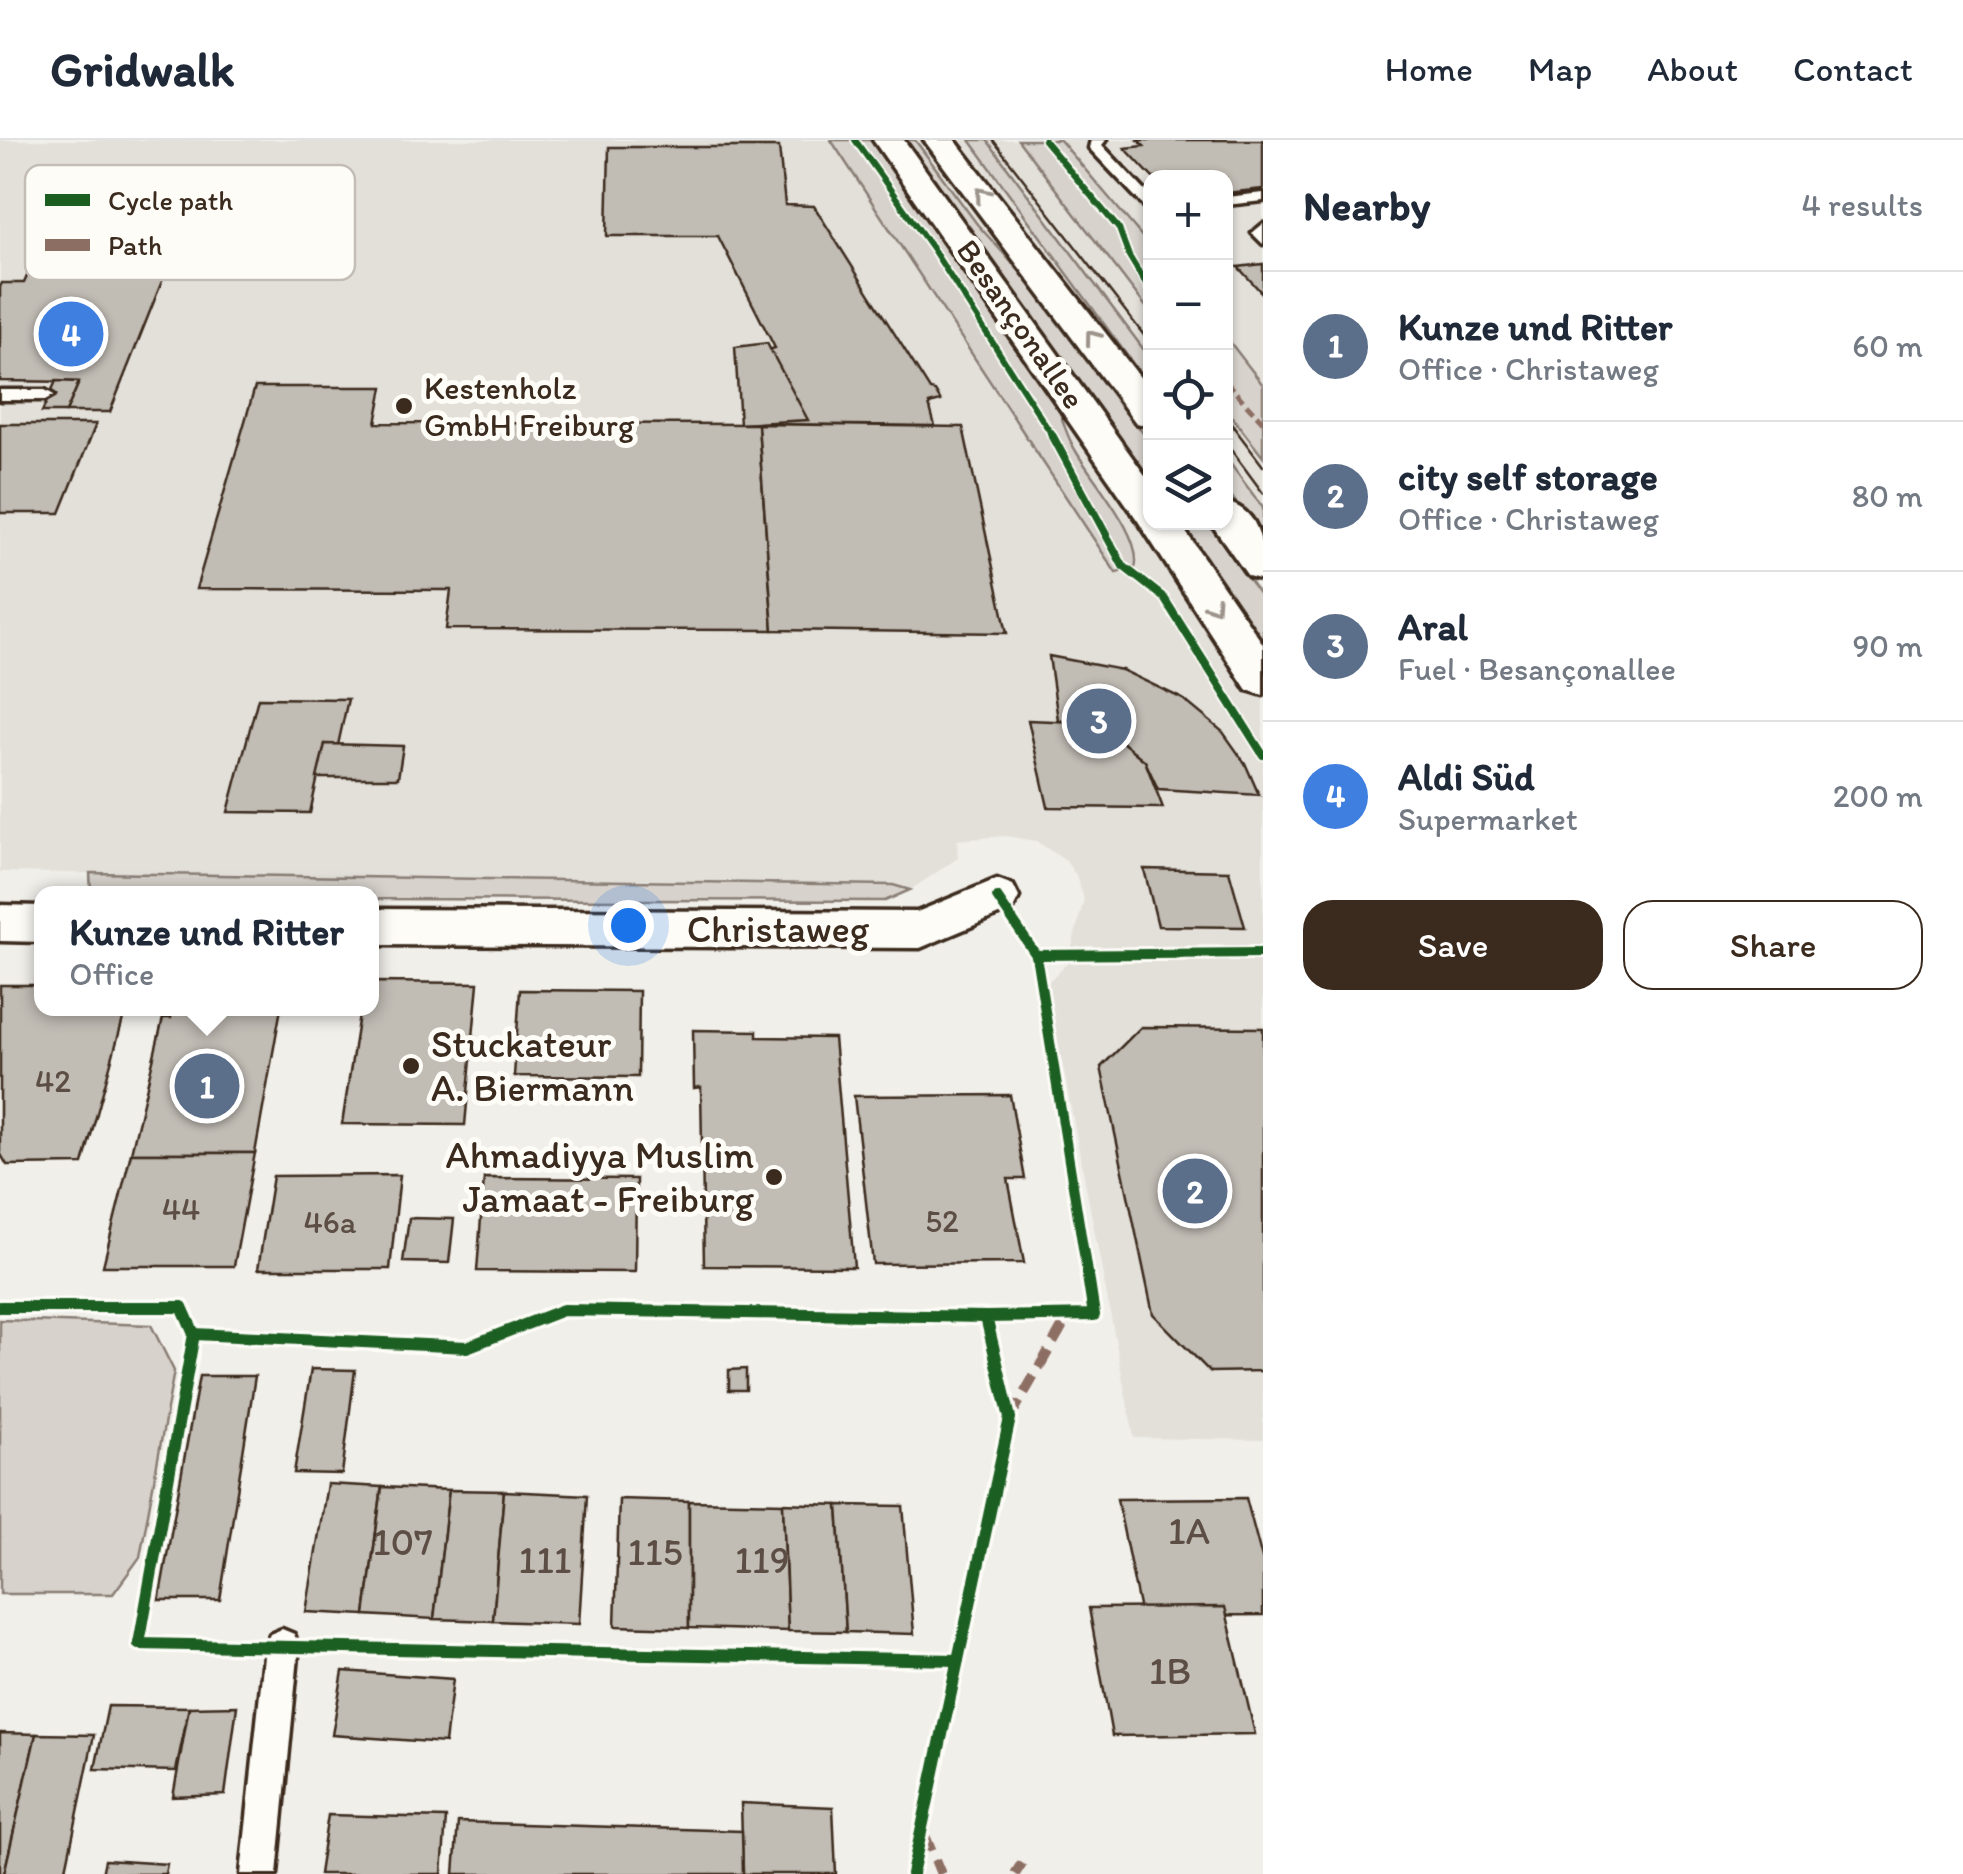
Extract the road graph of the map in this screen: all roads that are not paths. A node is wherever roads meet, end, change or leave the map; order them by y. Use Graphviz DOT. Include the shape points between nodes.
graph roads {
  1 [pos="888,140"];
  2 [pos="939,140"];
  3 [pos="1099,140"];
  4 [pos="1143,197"];
  5 [pos="1263,197"];
  6 [pos="1233,200"];
  7 [pos="1263,229"];
  8 [pos="1263,239"];
  9 [pos="45,394"];
  10 [pos="0,395"];
  11 [pos="1143,406"];
  12 [pos="1143,501"];
  13 [pos="1233,524"];
  14 [pos="1163,530"];
  15 [pos="1263,566"];
  16 [pos="1263,678"];
  17 [pos="996,897"];
  18 [pos="0,923"];
  19 [pos="34,924"];
  20 [pos="379,927"];
  21 [pos="282,1646"];
  22 [pos="259,1874"];
  1 -- 12 [label="main road, Besançonallee"];
  11 -- 2 [label="main road, Besançonallee, one-way"];
  3 -- 4 [label="lane" via="1094,145"];
  5 -- 6 [label="lane"];
  7 -- 8 [label="lane"];
  9 -- 10 [label="lane"];
  13 -- 15 [label="main road"];
  14 -- 16 [label="main road, one-way"];
  17 -- 20 [label="street, Christaweg" via="920,930"];
  18 -- 19 [label="street"];
  21 -- 22 [label="lane"];
}
